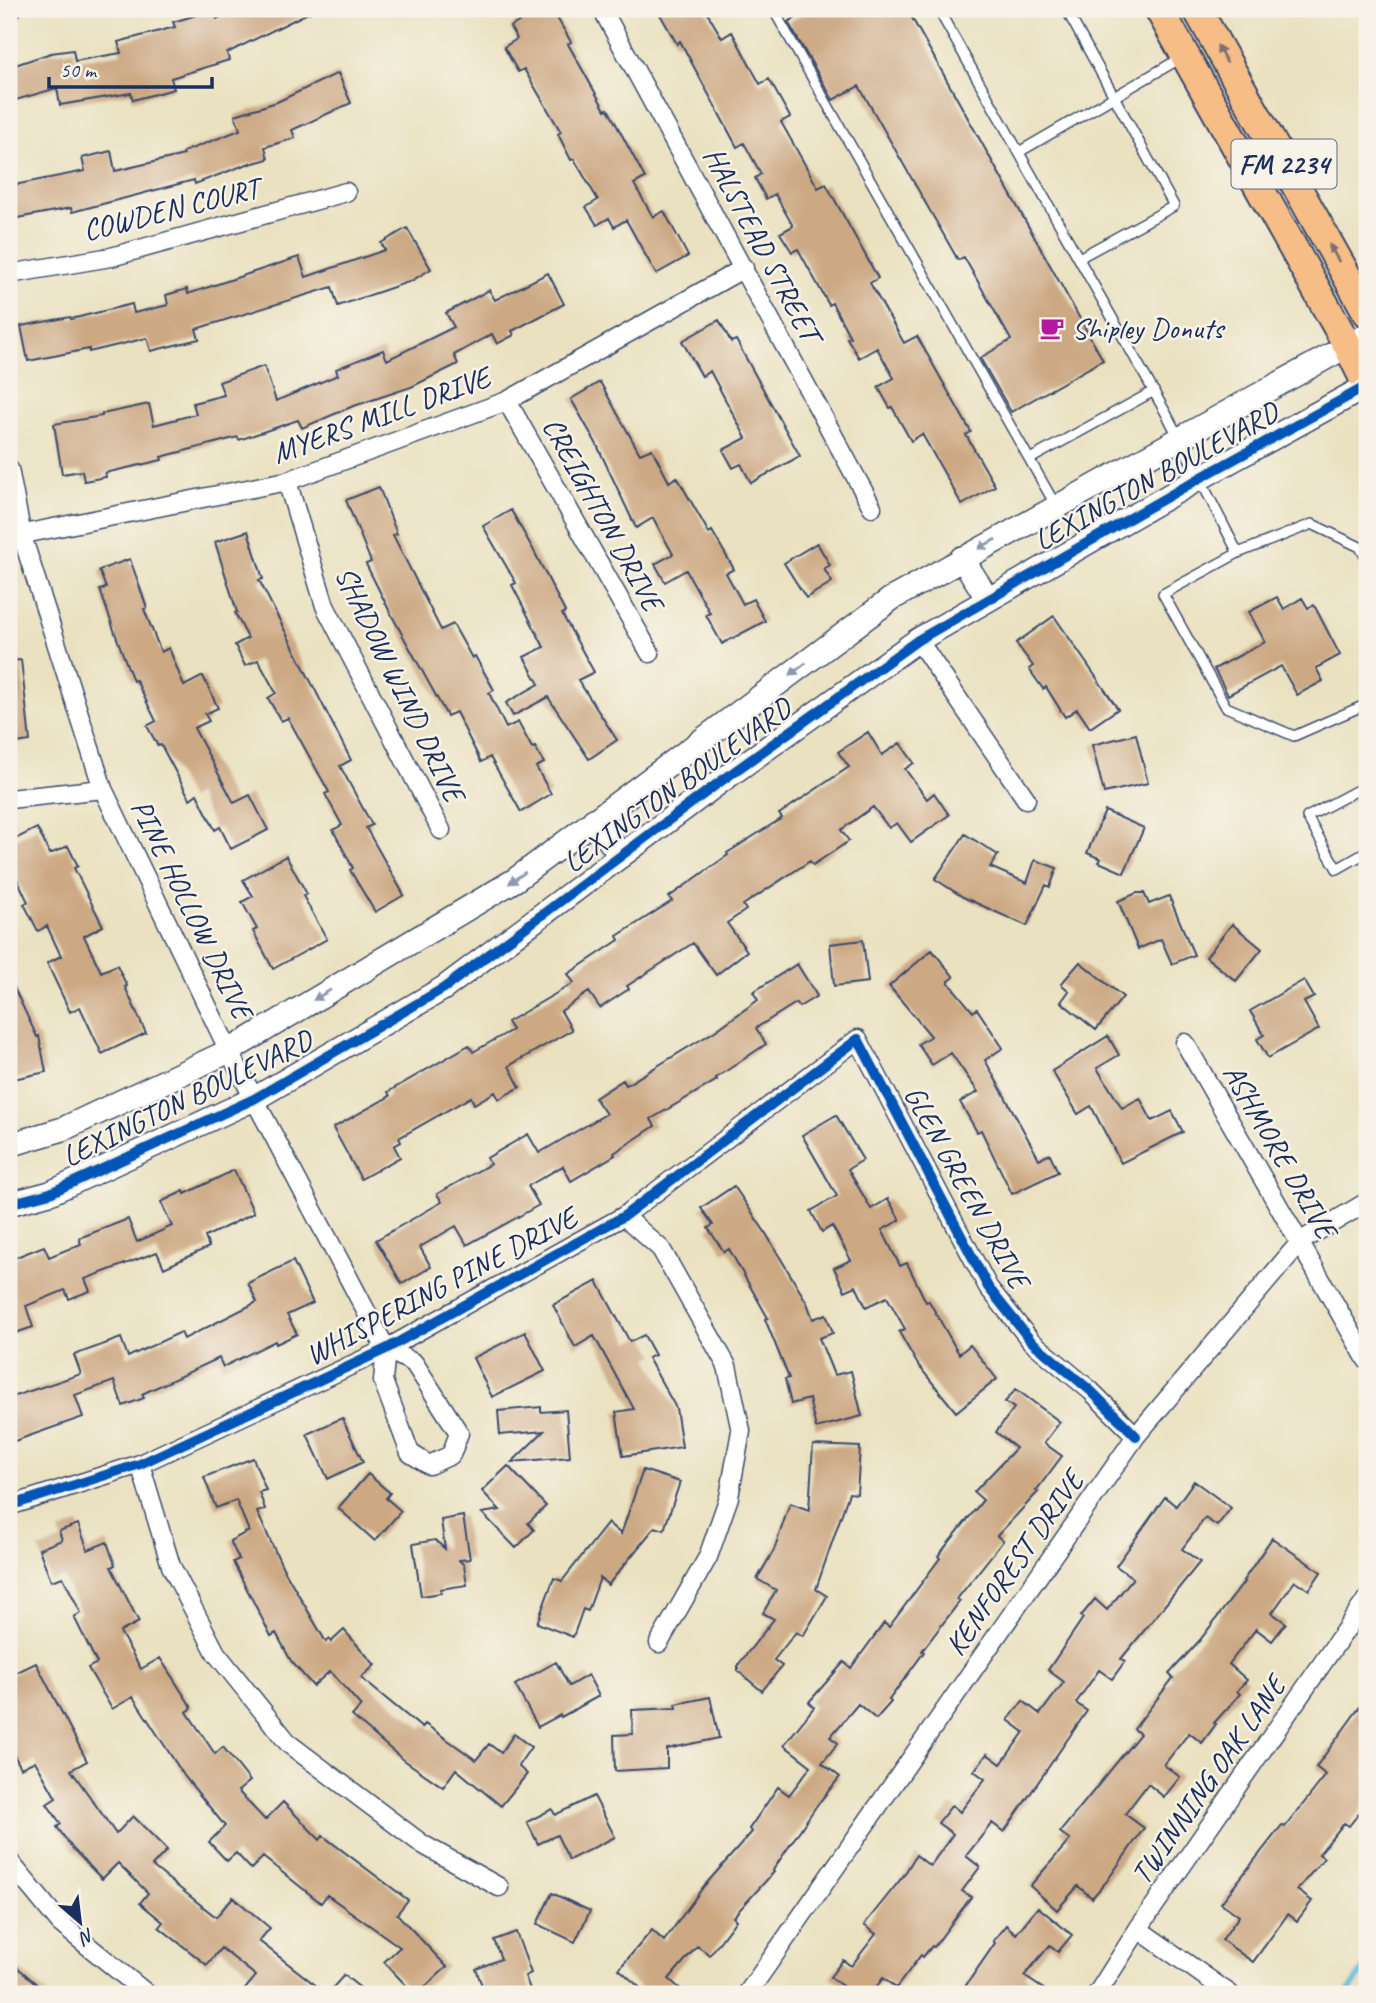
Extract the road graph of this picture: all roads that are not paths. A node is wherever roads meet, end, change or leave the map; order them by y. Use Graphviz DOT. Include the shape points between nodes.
graph roads {
  1 [pos="602,9"];
  2 [pos="773,9"];
  3 [pos="938,9"];
  4 [pos="1066,9"];
  5 [pos="1159,9"];
  6 [pos="1197,9"];
  7 [pos="1185,55"];
  8 [pos="1115,96"];
  9 [pos="1019,152"];
  10 [pos="346,192"];
  11 [pos="1079,258"];
  12 [pos="744,268"];
  13 [pos="9,274"];
  14 [pos="1367,312"];
  15 [pos="1358,341"];
  16 [pos="1367,386"];
  17 [pos="1154,391"];
  18 [pos="507,401"];
  19 [pos="1180,439"];
  20 [pos="1030,459"];
  21 [pos="9,469"];
  22 [pos="1200,478"];
  23 [pos="287,481"];
  24 [pos="1056,506"];
  25 [pos="872,507"];
  26 [pos="15,537"];
  27 [pos="1238,553"];
  28 [pos="962,558"];
  29 [pos="1367,561"];
  30 [pos="988,599"];
  31 [pos="918,640"];
  32 [pos="650,653"];
  33 [pos="1367,704"];
  34 [pos="1367,785"];
  35 [pos="103,789"];
  36 [pos="9,799"];
  37 [pos="1026,799"];
  38 [pos="594,820"];
  39 [pos="441,830"];
  40 [pos="1367,852"];
  41 [pos="621,856"];
  42 [pos="858,1039"];
  43 [pos="1185,1043"];
  44 [pos="229,1052"];
  45 [pos="254,1099"];
  46 [pos="9,1145"];
  47 [pos="1367,1202"];
  48 [pos="9,1204"];
  49 [pos="624,1216"];
  50 [pos="1301,1241"];
  51 [pos="386,1349"];
  52 [pos="1367,1360"];
  53 [pos="1136,1436"];
  54 [pos="140,1464"];
  55 [pos="9,1506"];
  56 [pos="1367,1598"];
  57 [pos="659,1643"];
  58 [pos="9,1861"];
  59 [pos="499,1887"];
  60 [pos="1138,1929"];
  61 [pos="147,1994"];
  62 [pos="747,1994"];
  63 [pos="1097,1994"];
  64 [pos="1230,1994"];
  1 -- 12 [label="street, HALSTEAD STREET"];
  2 -- 20 [label="lane"];
  3 -- 9 [label="lane"];
  4 -- 8 [label="lane"];
  5 -- 7 [label="main road, FM 2234"];
  14 -- 6 [label="main road, FM 2234, one-way"];
  7 -- 8 [label="lane"];
  7 -- 15 [label="main road, FM 2234"];
  8 -- 9 [label="lane"];
  8 -- 11 [label="lane" via="1174,206"];
  9 -- 11 [label="lane"];
  10 -- 13 [label="street, COWDEN COURT" via="111,257"];
  11 -- 17 [label="lane"];
  12 -- 18 [label="street, MYERS MILL DRIVE"];
  12 -- 25 [label="street, HALSTEAD STREET"];
  15 -- 16 [label="main road, FM 2234"];
  15 -- 19 [label="street, LEXINGTON BOULEVARD"];
  16 -- 22 [label="street, LEXINGTON BOULEVARD"];
  17 -- 19 [label="lane"];
  17 -- 20 [label="lane"];
  18 -- 23 [label="street, MYERS MILL DRIVE"];
  18 -- 32 [label="street, CREIGHTON DRIVE"];
  19 -- 22 [label="lane"];
  19 -- 24 [label="street, LEXINGTON BOULEVARD"];
  20 -- 24 [label="lane"];
  21 -- 26 [label="street, PINE HOLLOW DRIVE"];
  22 -- 27 [label="lane"];
  22 -- 30 [label="street, LEXINGTON BOULEVARD"];
  23 -- 26 [label="street, MYERS MILL DRIVE"];
  23 -- 39 [label="street, SHADOW WIND DRIVE" via="325,606"];
  24 -- 28 [label="street, LEXINGTON BOULEVARD, one-way"];
  26 -- 35 [label="street, PINE HOLLOW DRIVE"];
  27 -- 29 [label="lane" via="1312,524 1360,547"];
  27 -- 33 [label="lane" via="1164,594 1226,707 1294,736"];
  28 -- 30 [label="street"];
  28 -- 38 [label="street, LEXINGTON BOULEVARD, one-way" via="891,599"];
  30 -- 31 [label="street, LEXINGTON BOULEVARD"];
  31 -- 37 [label="street"];
  31 -- 41 [label="street, LEXINGTON BOULEVARD"];
  34 -- 40 [label="lane" via="1307,817 1337,869"];
  35 -- 36 [label="street"];
  35 -- 44 [label="street, PINE HOLLOW DRIVE"];
  38 -- 41 [label="street"];
  38 -- 44 [label="street, LEXINGTON BOULEVARD, one-way" via="515,880"];
  41 -- 45 [label="street, LEXINGTON BOULEVARD" via="444,988"];
  42 -- 49 [label="street, WHISPERING PINE DRIVE"];
  42 -- 53 [label="street, GLEN GREEN DRIVE" via="988,1287 1031,1341"];
  43 -- 50 [label="street, ASHMORE DRIVE"];
  44 -- 45 [label="street, PINE HOLLOW DRIVE"];
  44 -- 46 [label="street, LEXINGTON BOULEVARD" via="64,1129"];
  45 -- 48 [label="street, LEXINGTON BOULEVARD" via="50,1193"];
  45 -- 51 [label="street, PINE HOLLOW DRIVE"];
  47 -- 50 [label="street, KENFOREST DRIVE"];
  49 -- 51 [label="street, WHISPERING PINE DRIVE"];
  49 -- 57 [label="street" via="661,1249 727,1366 741,1431 729,1497 708,1557"];
  50 -- 52 [label="street, ASHMORE DRIVE"];
  50 -- 53 [label="street, KENFOREST DRIVE"];
  51 -- 51 [label="street" via="383,1381 410,1453 429,1465 451,1455 460,1433 414,1363"];
  51 -- 54 [label="street, WHISPERING PINE DRIVE"];
  53 -- 62 [label="street, KENFOREST DRIVE"];
  54 -- 55 [label="street, WHISPERING PINE DRIVE"];
  54 -- 59 [label="street" via="171,1566 216,1653 289,1744 422,1844"];
  56 -- 60 [label="street, TWINNING OAK LANE"];
  58 -- 61 [label="street" via="60,1923"];
  60 -- 63 [label="street, TWINNING OAK LANE"];
  60 -- 64 [label="street"];
}
